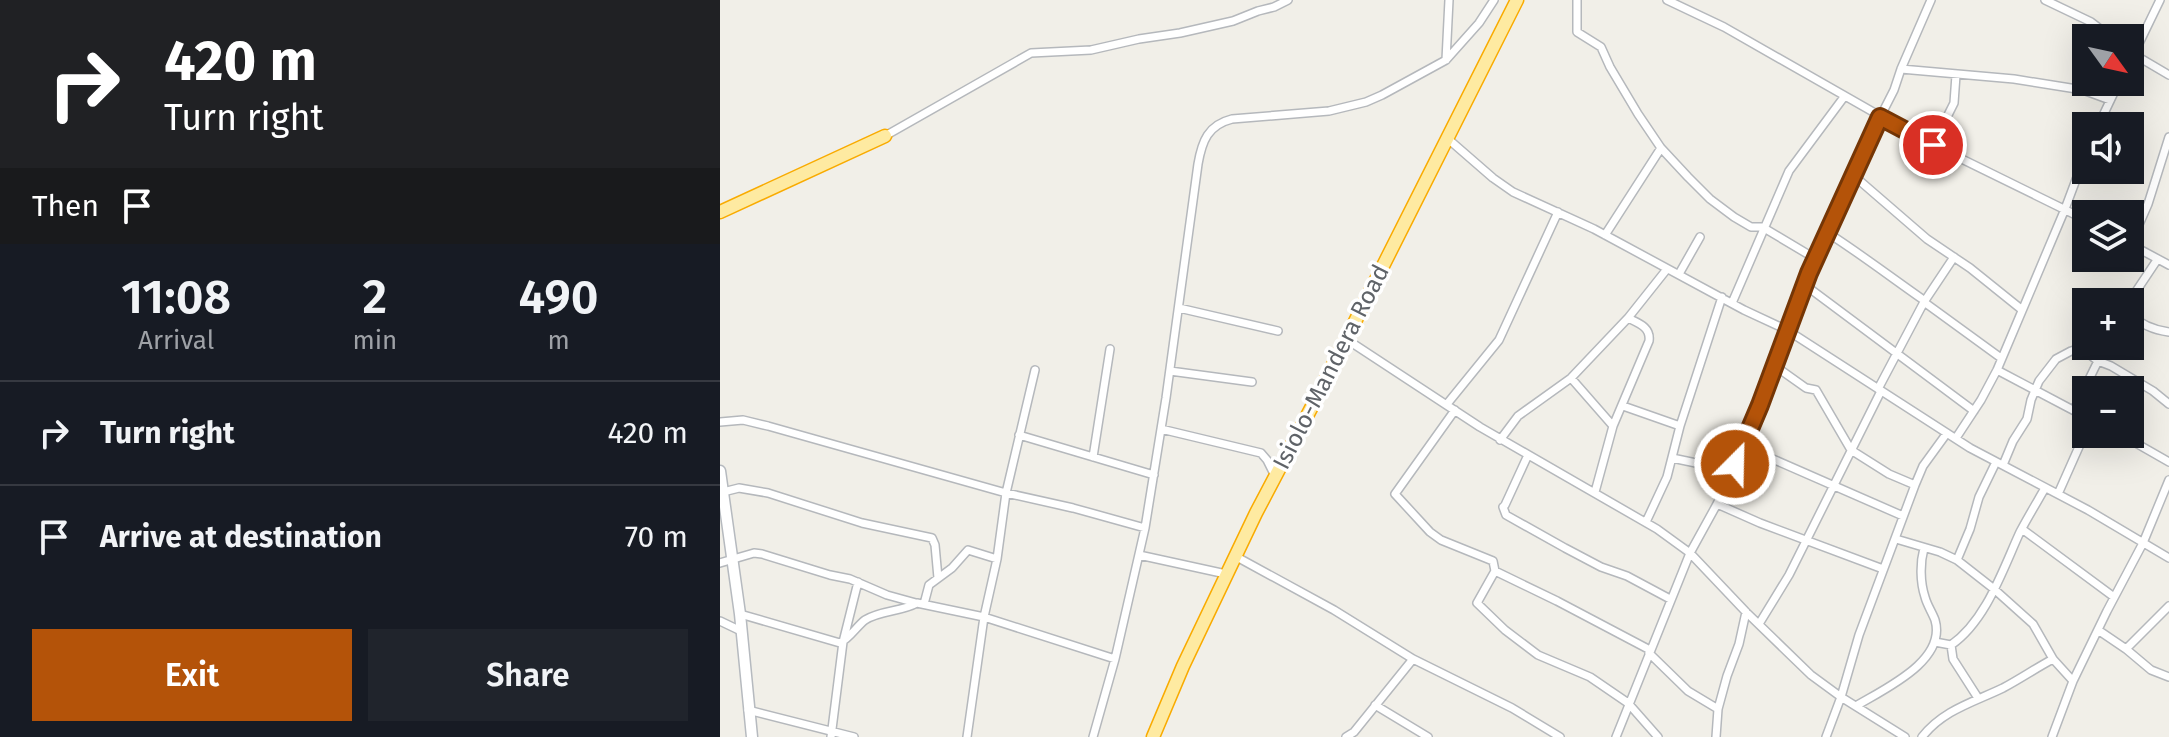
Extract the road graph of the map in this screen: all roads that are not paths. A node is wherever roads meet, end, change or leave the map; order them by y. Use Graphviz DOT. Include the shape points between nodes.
graph roads {
  1 [pos="1288,0"];
  2 [pos="1449,0"];
  3 [pos="1494,0"];
  4 [pos="1517,0"];
  5 [pos="1577,0"];
  6 [pos="1667,0"];
  7 [pos="1931,0"];
  8 [pos="2045,0"];
  9 [pos="2160,0"];
  10 [pos="2094,24"];
  11 [pos="2144,31"];
  12 [pos="1446,60"];
  13 [pos="2144,61"];
  14 [pos="1901,69"];
  15 [pos="1956,75"];
  16 [pos="2169,75"];
  17 [pos="2112,96"];
  18 [pos="1844,97"];
  19 [pos="2110,100"];
  20 [pos="2104,112"];
  21 [pos="1880,117"];
  22 [pos="885,136"];
  23 [pos="2169,137"];
  24 [pos="1447,138"];
  25 [pos="1933,145"];
  26 [pos="1661,148"];
  27 [pos="1853,175"];
  28 [pos="2074,184"];
  29 [pos="2065,209"];
  30 [pos="720,212"];
  31 [pos="1558,212"];
  32 [pos="2072,213"];
  33 [pos="2144,213"];
  34 [pos="1764,228"];
  35 [pos="1828,233"];
  36 [pos="1605,235"];
  37 [pos="1700,237"];
  38 [pos="2144,252"];
  39 [pos="2169,254"];
  40 [pos="1954,257"];
  41 [pos="1816,259"];
  42 [pos="2164,263"];
  43 [pos="1667,269"];
  44 [pos="1679,274"];
  45 [pos="1805,285"];
  46 [pos="2142,288"];
  47 [pos="1722,297"];
  48 [pos="1924,302"];
  49 [pos="1732,303"];
  50 [pos="1179,308"];
  51 [pos="2021,309"];
  52 [pos="1628,318"];
  53 [pos="2144,324"];
  54 [pos="1787,330"];
  55 [pos="1278,331"];
  56 [pos="2169,332"];
  57 [pos="1346,339"];
  58 [pos="1110,349"];
  59 [pos="2072,350"];
  60 [pos="1897,352"];
  61 [pos="2001,358"];
  62 [pos="2098,361"];
  63 [pos="1775,366"];
  64 [pos="1035,370"];
  65 [pos="1997,370"];
  66 [pos="1170,371"];
  67 [pos="2091,376"];
  68 [pos="1571,378"];
  69 [pos="1252,382"];
  70 [pos="2034,389"];
  71 [pos="1880,390"];
  72 [pos="1447,404"];
  73 [pos="2169,404"];
  74 [pos="1623,406"];
  75 [pos="2072,409"];
  76 [pos="1455,410"];
  77 [pos="1974,411"];
  78 [pos="720,422"];
  79 [pos="1613,426"];
  80 [pos="1680,426"];
  81 [pos="1161,429"];
  82 [pos="1947,433"];
  83 [pos="1019,435"];
  84 [pos="1956,438"];
  85 [pos="1500,440"];
  86 [pos="1743,446"];
  87 [pos="2078,448"];
  88 [pos="2144,448"];
  89 [pos="1851,450"];
  90 [pos="1528,455"];
  91 [pos="1093,457"];
  92 [pos="1672,458"];
  93 [pos="2169,462"];
  94 [pos="2000,463"];
  95 [pos="720,471"];
  96 [pos="1154,475"];
  97 [pos="1275,476"];
  98 [pos="1728,479"];
  99 [pos="2169,480"];
  100 [pos="1915,485"];
  101 [pos="1833,486"];
  102 [pos="2045,488"];
  103 [pos="723,492"];
  104 [pos="1595,492"];
  105 [pos="1006,493"];
  106 [pos="2058,494"];
  107 [pos="1717,504"];
  108 [pos="1903,516"];
  109 [pos="1646,522"];
  110 [pos="1145,528"];
  111 [pos="2022,529"];
  112 [pos="1896,539"];
  113 [pos="1806,541"];
  114 [pos="2143,543"];
  115 [pos="1924,548"];
  116 [pos="1690,553"];
  117 [pos="1139,555"];
  118 [pos="1235,556"];
  119 [pos="2169,558"];
  120 [pos="997,559"];
  121 [pos="726,560"];
  122 [pos="1957,560"];
  123 [pos="1883,569"];
  124 [pos="1495,571"];
  125 [pos="1226,574"];
  126 [pos="938,578"];
  127 [pos="858,582"];
  128 [pos="1994,589"];
  129 [pos="2114,597"];
  130 [pos="1670,599"];
  131 [pos="921,603"];
  132 [pos="2169,606"];
  133 [pos="1746,612"];
  134 [pos="740,614"];
  135 [pos="984,617"];
  136 [pos="720,621"];
  137 [pos="1759,624"];
  138 [pos="2098,630"];
  139 [pos="741,631"];
  140 [pos="843,642"];
  141 [pos="1935,642"];
  142 [pos="1951,645"];
  143 [pos="2126,649"];
  144 [pos="1649,652"];
  145 [pos="1115,659"];
  146 [pos="1413,659"];
  147 [pos="2053,659"];
  148 [pos="2169,677"];
  149 [pos="2073,681"];
  150 [pos="1841,697"];
  151 [pos="1978,698"];
  152 [pos="1628,703"];
  153 [pos="1375,705"];
  154 [pos="1856,706"];
  155 [pos="1718,709"];
  156 [pos="748,710"];
  157 [pos="831,734"];
  158 [pos="2054,736"];
  159 [pos="752,737"];
  160 [pos="854,737"];
  161 [pos="967,737"];
  162 [pos="1093,737"];
  163 [pos="1153,737"];
  164 [pos="1346,737"];
  165 [pos="1428,737"];
  166 [pos="1560,737"];
  167 [pos="1616,737"];
  168 [pos="1658,737"];
  169 [pos="1716,737"];
  170 [pos="1826,737"];
  171 [pos="1905,737"];
  172 [pos="1922,737"];
  1 -- 22 [label="street" via="1233,21 1180,33 1091,50 1031,53"];
  2 -- 12 [label="street"];
  3 -- 12 [label="street"];
  4 -- 24 [label="highway, Isiolo-Mandera Road"];
  5 -- 26 [label="street" via="1577,32 1601,47"];
  6 -- 18 [label="street"];
  7 -- 14 [label="street"];
  8 -- 10 [label="street"];
  9 -- 11 [label="street"];
  12 -- 50 [label="street" via="1366,102 1329,111 1232,119 1212,127 1198,164"];
  13 -- 16 [label="street"];
  14 -- 15 [label="street"];
  14 -- 21 [label="street"];
  15 -- 19 [label="street" via="2028,81"];
  15 -- 25 [label="street" via="1954,103"];
  17 -- 19 [label="street"];
  18 -- 21 [label="street"];
  18 -- 34 [label="street" via="1789,171"];
  19 -- 20 [label="street"];
  21 -- 25 [label="street"];
  21 -- 27 [label="street"];
  22 -- 30 [label="highway"];
  23 -- 33 [label="street"];
  24 -- 31 [label="street" via="1502,185"];
  24 -- 57 [label="highway, Isiolo-Mandera Road"];
  25 -- 29 [label="street"];
  26 -- 34 [label="street" via="1728,214"];
  26 -- 36 [label="street"];
  27 -- 35 [label="street"];
  27 -- 40 [label="street"];
  28 -- 29 [label="street"];
  29 -- 32 [label="street"];
  29 -- 51 [label="street"];
  31 -- 36 [label="street"];
  31 -- 72 [label="street" via="1499,340"];
  34 -- 41 [label="street"];
  34 -- 49 [label="street"];
  35 -- 41 [label="street"];
  35 -- 48 [label="street"];
  36 -- 43 [label="street"];
  37 -- 44 [label="street"];
  38 -- 42 [label="street"];
  39 -- 42 [label="street"];
  40 -- 48 [label="street"];
  40 -- 51 [label="street"];
  41 -- 45 [label="street"];
  42 -- 46 [label="street"];
  43 -- 44 [label="street"];
  43 -- 52 [label="street"];
  44 -- 47 [label="street"];
  45 -- 54 [label="street"];
  45 -- 60 [label="street"];
  47 -- 49 [label="street"];
  47 -- 80 [label="street"];
  48 -- 60 [label="street"];
  48 -- 61 [label="street"];
  49 -- 54 [label="street"];
  50 -- 55 [label="street"];
  50 -- 66 [label="street"];
  51 -- 61 [label="street"];
  52 -- 68 [label="street"];
  52 -- 74 [label="street" via="1646,328 1650,337"];
  53 -- 56 [label="street"];
  54 -- 63 [label="street"];
  54 -- 71 [label="street"];
  57 -- 72 [label="street"];
  57 -- 97 [label="highway, Isiolo-Mandera Road"];
  58 -- 91 [label="street"];
  59 -- 70 [label="street" via="2056,359"];
  60 -- 71 [label="street"];
  60 -- 77 [label="street"];
  61 -- 65 [label="street"];
  62 -- 67 [label="street"];
  62 -- 73 [label="street"];
  63 -- 86 [label="street"];
  63 -- 89 [label="street" via="1816,390"];
  64 -- 83 [label="street"];
  65 -- 70 [label="street"];
  65 -- 77 [label="street"];
  66 -- 69 [label="street"];
  66 -- 81 [label="street"];
  68 -- 79 [label="street"];
  68 -- 85 [label="street" via="1518,416"];
  70 -- 75 [label="street"];
  70 -- 94 [label="street" via="2027,419"];
  71 -- 82 [label="street"];
  71 -- 89 [label="street"];
  72 -- 76 [label="street"];
  74 -- 79 [label="street"];
  74 -- 80 [label="street"];
  76 -- 85 [label="street"];
  76 -- 124 [label="street" via="1395,494 1430,532 1493,561"];
  77 -- 84 [label="street"];
  78 -- 105 [label="street" via="768,426"];
  79 -- 104 [label="street"];
  80 -- 92 [label="street"];
  81 -- 96 [label="street"];
  81 -- 97 [label="street" via="1261,453"];
  82 -- 84 [label="street"];
  82 -- 100 [label="street"];
  83 -- 91 [label="street"];
  83 -- 105 [label="street"];
  84 -- 94 [label="street"];
  85 -- 90 [label="street"];
  86 -- 98 [label="street"];
  86 -- 101 [label="street"];
  87 -- 106 [label="street"];
  88 -- 93 [label="street"];
  89 -- 100 [label="street"];
  89 -- 101 [label="street"];
  90 -- 104 [label="street"];
  90 -- 130 [label="street" via="1503,507 1506,515"];
  91 -- 96 [label="street"];
  92 -- 98 [label="street"];
  92 -- 109 [label="street"];
  94 -- 102 [label="street"];
  94 -- 122 [label="street" via="1979,497"];
  95 -- 103 [label="main road"];
  96 -- 110 [label="street"];
  97 -- 118 [label="highway, Isiolo-Mandera Road"];
  98 -- 107 [label="street"];
  99 -- 114 [label="street"];
  100 -- 108 [label="street"];
  101 -- 108 [label="street"];
  101 -- 113 [label="street"];
  102 -- 106 [label="street"];
  102 -- 111 [label="street"];
  103 -- 121 [label="main road"];
  103 -- 126 [label="street" via="739,488 768,493 862,523 932,538"];
  104 -- 109 [label="street"];
  105 -- 110 [label="street"];
  105 -- 120 [label="street"];
  106 -- 114 [label="street"];
  107 -- 113 [label="street"];
  107 -- 116 [label="street"];
  108 -- 112 [label="street"];
  109 -- 116 [label="street"];
  110 -- 117 [label="street"];
  111 -- 128 [label="street"];
  111 -- 129 [label="street"];
  112 -- 115 [label="street"];
  112 -- 123 [label="street"];
  113 -- 123 [label="street"];
  113 -- 137 [label="street"];
  114 -- 119 [label="street"];
  114 -- 129 [label="street"];
  115 -- 122 [label="street"];
  115 -- 141 [label="street" via="1923,587 1935,621"];
  116 -- 130 [label="street"];
  116 -- 133 [label="street"];
  117 -- 125 [label="street"];
  117 -- 145 [label="street"];
  118 -- 125 [label="highway, Isiolo-Mandera Road"];
  118 -- 146 [label="street"];
  120 -- 126 [label="street" via="968,550"];
  120 -- 135 [label="street"];
  121 -- 127 [label="street" via="762,554"];
  121 -- 134 [label="main road"];
  122 -- 128 [label="street"];
  123 -- 150 [label="street"];
  124 -- 144 [label="street"];
  124 -- 152 [label="street" via="1479,605 1538,655 1590,677"];
  125 -- 163 [label="highway, Isiolo-Mandera Road"];
  126 -- 131 [label="street"];
  127 -- 131 [label="street"];
  127 -- 140 [label="street"];
  128 -- 142 [label="street" via="1970,628"];
  128 -- 147 [label="street" via="2033,624"];
  129 -- 138 [label="street"];
  130 -- 144 [label="street"];
  131 -- 135 [label="street"];
  131 -- 140 [label="street" via="867,619"];
  132 -- 143 [label="street"];
  133 -- 137 [label="street"];
  133 -- 155 [label="street"];
  134 -- 139 [label="main road"];
  134 -- 140 [label="street"];
  135 -- 145 [label="street"];
  135 -- 161 [label="street"];
  136 -- 139 [label="street"];
  137 -- 150 [label="street"];
  138 -- 143 [label="street"];
  138 -- 149 [label="street"];
  139 -- 156 [label="main road"];
  140 -- 157 [label="street"];
  141 -- 142 [label="street"];
  141 -- 154 [label="street" via="1922,663"];
  142 -- 151 [label="street" via="1953,659"];
  143 -- 148 [label="street"];
  144 -- 152 [label="street"];
  144 -- 155 [label="street" via="1688,691"];
  145 -- 162 [label="street"];
  146 -- 153 [label="street"];
  146 -- 166 [label="street"];
  147 -- 149 [label="street"];
  147 -- 151 [label="street"];
  149 -- 158 [label="street"];
  150 -- 154 [label="street"];
  150 -- 170 [label="street"];
  151 -- 172 [label="street" via="1940,719"];
  152 -- 167 [label="street"];
  152 -- 168 [label="street"];
  153 -- 164 [label="street"];
  153 -- 165 [label="street"];
  154 -- 171 [label="street"];
  155 -- 169 [label="street"];
  156 -- 157 [label="street"];
  156 -- 159 [label="main road"];
  157 -- 160 [label="street"];
}
